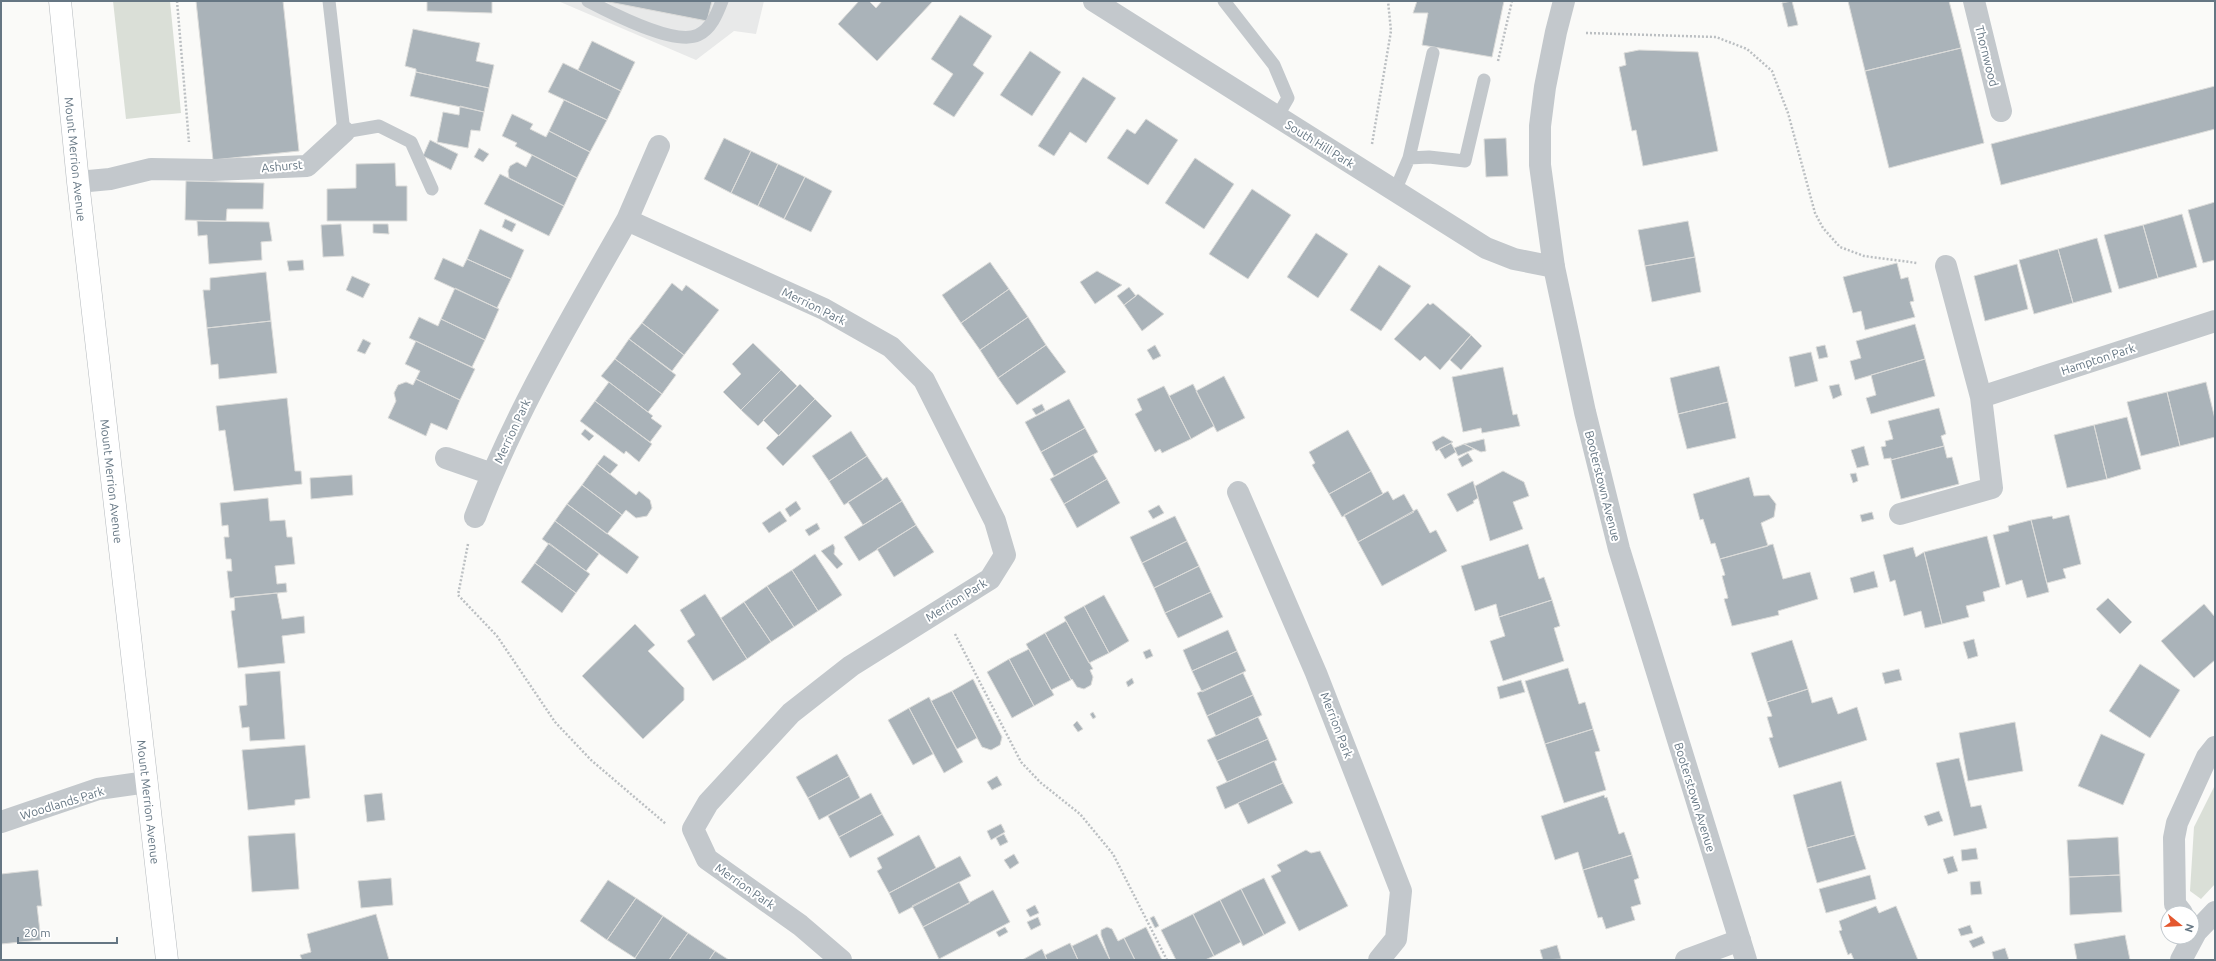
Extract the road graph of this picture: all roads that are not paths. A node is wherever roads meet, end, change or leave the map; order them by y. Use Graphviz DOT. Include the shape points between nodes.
graph roads {
  1 [pos="60,1"];
  2 [pos="328,1"];
  3 [pos="588,1"];
  4 [pos="722,1"];
  5 [pos="1094,1"];
  6 [pos="1224,1"];
  7 [pos="1564,1"];
  8 [pos="1974,1"];
  9 [pos="1433,53"];
  10 [pos="1484,80"];
  11 [pos="2001,111"];
  12 [pos="1277,117"];
  13 [pos="344,132"];
  14 [pos="659,146"];
  15 [pos="1409,158"];
  16 [pos="78,182"];
  17 [pos="432,189"];
  18 [pos="1395,191"];
  19 [pos="627,220"];
  20 [pos="1946,266"];
  21 [pos="1554,267"];
  22 [pos="2215,321"];
  23 [pos="1981,397"];
  24 [pos="446,458"];
  25 [pos="492,474"];
  26 [pos="1238,492"];
  27 [pos="1900,514"];
  28 [pos="476,517"];
  29 [pos="2215,747"];
  30 [pos="147,782"];
  31 [pos="1,822"];
  32 [pos="2176,905"];
  33 [pos="2215,912"];
  34 [pos="2200,924"];
  35 [pos="2187,945"];
  36 [pos="1742,950"];
  37 [pos="167,960"];
  38 [pos="841,960"];
  39 [pos="1378,960"];
  40 [pos="1686,960"];
  41 [pos="2181,960"];
  1 -- 16 [label="highway, Mount Merrion Avenue"];
  2 -- 13 [label="lane"];
  3 -- 4 [label="lane" via="650,29 685,39 699,35 713,22"];
  5 -- 12 [label="street, South Hill Park"];
  6 -- 12 [label="lane" via="1274,65 1288,98"];
  7 -- 21 [label="street, Booterstown Avenue" via="1545,87 1540,126 1540,165"];
  8 -- 11 [label="street, Thornwood"];
  9 -- 15 [label="lane"];
  10 -- 15 [label="lane" via="1465,161 1430,157"];
  12 -- 18 [label="street, South Hill Park"];
  13 -- 16 [label="street, Ashurst" via="306,166 151,169 110,179"];
  13 -- 17 [label="lane" via="379,126 411,142"];
  14 -- 19 [label="street, Merrion Park"];
  15 -- 18 [label="lane"];
  16 -- 30 [label="highway, Mount Merrion Avenue"];
  18 -- 21 [label="street, South Hill Park" via="1486,248 1514,259"];
  19 -- 25 [label="street, Merrion Park" via="526,399"];
  19 -- 38 [label="street, Merrion Park" via="824,309 892,347 924,380 995,521 1005,555 990,579 851,666 791,713 708,803 693,829 707,859 800,925"];
  20 -- 23 [label="street"];
  21 -- 36 [label="street, Booterstown Avenue" via="1585,412 1619,549"];
  22 -- 23 [label="street, Hampton Park"];
  23 -- 27 [label="street" via="1992,488"];
  24 -- 25 [label="street, Merrion Park"];
  25 -- 28 [label="street, Merrion Park"];
  26 -- 39 [label="street, Merrion Park" via="1316,673 1401,891 1396,939"];
  29 -- 32 [label="street" via="2207,756 2177,823 2174,838"];
  30 -- 31 [label="street, Woodlands Park" via="98,789"];
  30 -- 37 [label="highway, Mount Merrion Avenue"];
  33 -- 34 [label="street"];
  35 -- 41 [label="street"];
  36 -- 40 [label="street"];
}
